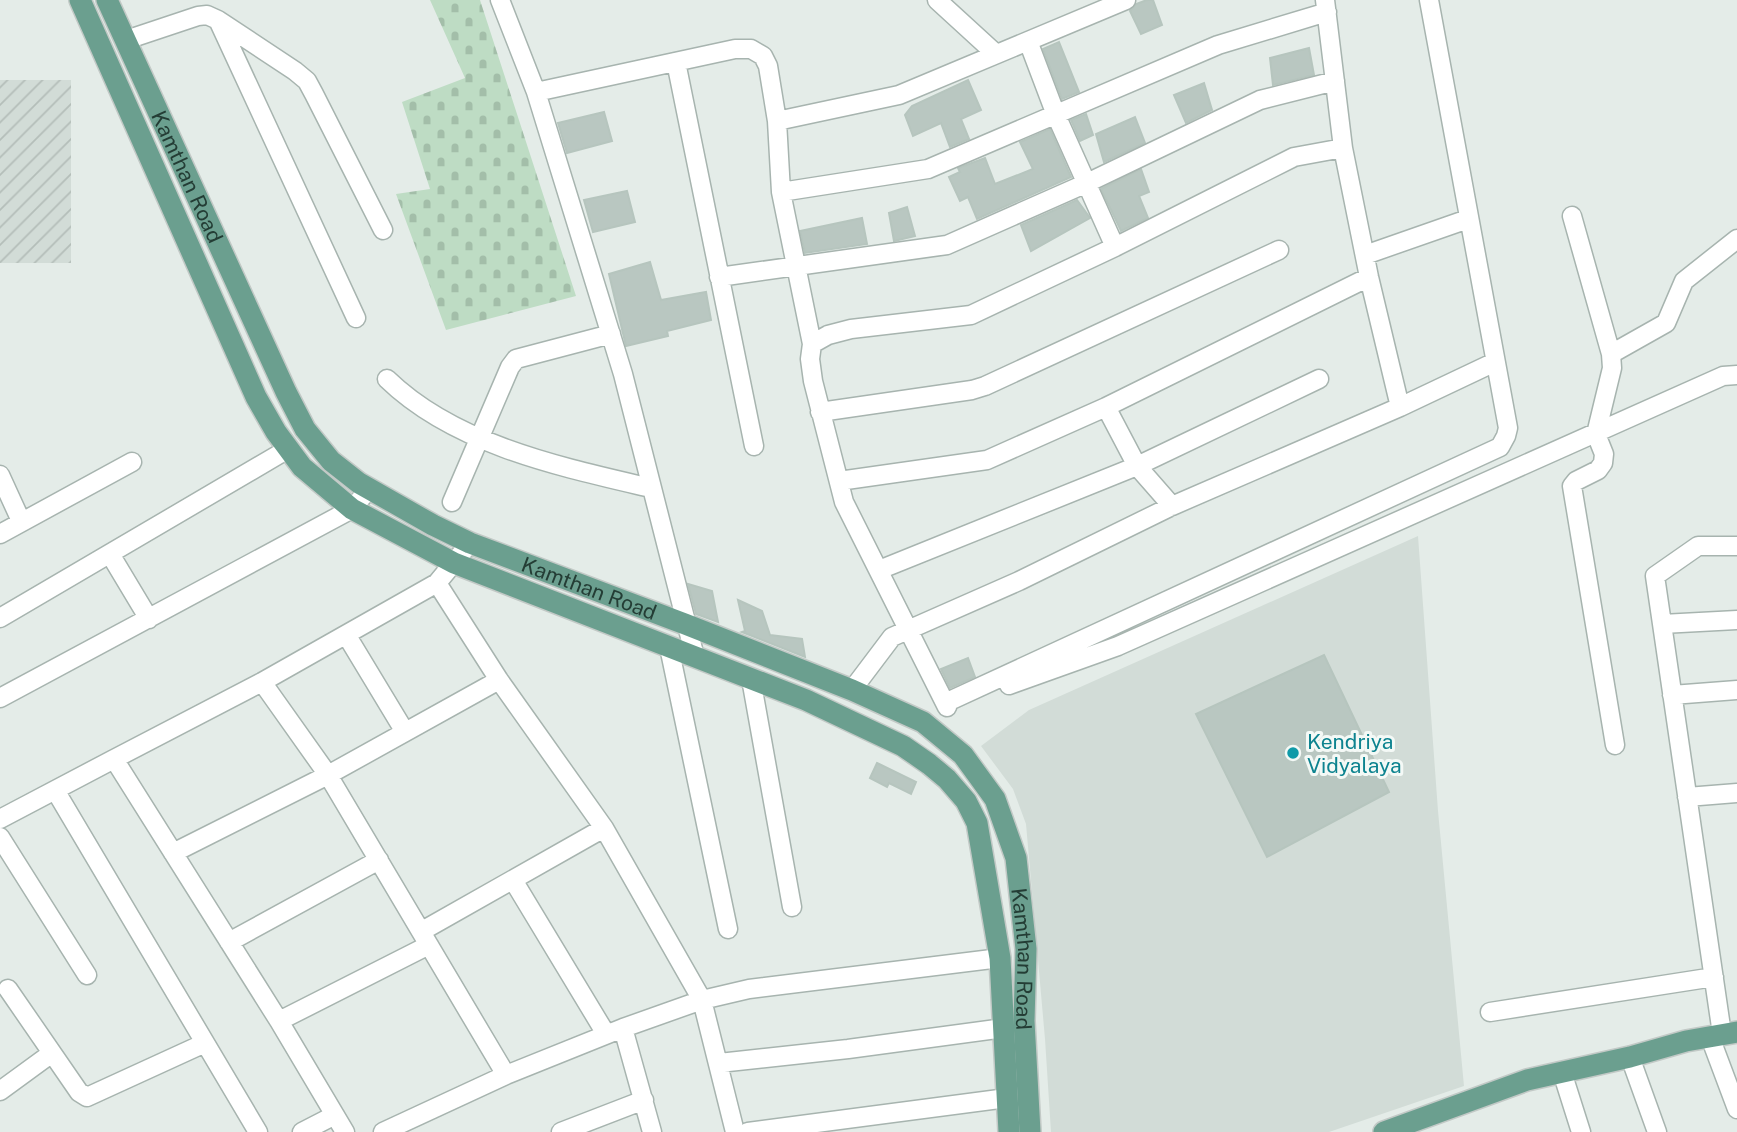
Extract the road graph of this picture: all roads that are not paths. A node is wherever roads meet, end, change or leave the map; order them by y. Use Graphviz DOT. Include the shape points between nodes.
graph roads {
  1 [pos="80,0"];
  2 [pos="107,0"];
  3 [pos="500,0"];
  4 [pos="1126,0"];
  5 [pos="1429,0"];
  6 [pos="940,1"];
  7 [pos="1326,6"];
  8 [pos="218,20"];
  9 [pos="126,40"];
  10 [pos="1028,41"];
  11 [pos="996,54"];
  12 [pos="676,62"];
  13 [pos="1335,81"];
  14 [pos="536,92"];
  15 [pos="1056,115"];
  16 [pos="777,121"];
  17 [pos="1343,148"];
  18 [pos="1087,183"];
  19 [pos="781,192"];
  20 [pos="1572,216"];
  21 [pos="1468,219"];
  22 [pos="383,230"];
  23 [pos="1737,239"];
  24 [pos="1115,247"];
  25 [pos="1279,250"];
  26 [pos="1365,255"];
  27 [pos="225,258"];
  28 [pos="197,267"];
  29 [pos="796,267"];
  30 [pos="719,277"];
  31 [pos="1369,277"];
  32 [pos="356,318"];
  33 [pos="611,334"];
  34 [pos="811,344"];
  35 [pos="1611,355"];
  36 [pos="1495,362"];
  37 [pos="1737,375"];
  38 [pos="387,379"];
  39 [pos="1319,379"];
  40 [pos="1106,407"];
  41 [pos="1400,407"];
  42 [pos="820,412"];
  43 [pos="1596,434"];
  44 [pos="479,438"];
  45 [pos="754,446"];
  46 [pos="288,449"];
  47 [pos="132,461"];
  48 [pos="1137,466"];
  49 [pos="0,475"];
  50 [pos="839,481"];
  51 [pos="651,488"];
  52 [pos="369,489"];
  53 [pos="452,502"];
  54 [pos="1172,506"];
  55 [pos="352,509"];
  56 [pos="21,521"];
  57 [pos="0,534"];
  58 [pos="470,543"];
  59 [pos="1737,546"];
  60 [pos="110,554"];
  61 [pos="454,563"];
  62 [pos="879,570"];
  63 [pos="438,583"];
  64 [pos="0,618"];
  65 [pos="149,619"];
  66 [pos="1737,620"];
  67 [pos="685,624"];
  68 [pos="1662,624"];
  69 [pos="909,629"];
  70 [pos="347,636"];
  71 [pos="669,647"];
  72 [pos="695,657"];
  73 [pos="751,679"];
  74 [pos="499,680"];
  75 [pos="262,682"];
  76 [pos="852,690"];
  77 [pos="1737,690"];
  78 [pos="1672,695"];
  79 [pos="0,698"];
  80 [pos="946,705"];
  81 [pos="923,722"];
  82 [pos="405,732"];
  83 [pos="1615,745"];
  84 [pos="963,755"];
  85 [pos="114,758"];
  86 [pos="328,775"];
  87 [pos="947,779"];
  88 [pos="55,790"];
  89 [pos="1737,793"];
  90 [pos="1687,797"];
  91 [pos="0,819"];
  92 [pos="604,828"];
  93 [pos="0,837"];
  94 [pos="173,853"];
  95 [pos="379,860"];
  96 [pos="513,880"];
  97 [pos="792,907"];
  98 [pos="728,929"];
  99 [pos="426,938"];
  100 [pos="229,942"];
  101 [pos="1000,958"];
  102 [pos="87,975"];
  103 [pos="1714,977"];
  104 [pos="3,988"];
  105 [pos="702,1000"];
  106 [pos="1490,1012"];
  107 [pos="279,1021"];
  108 [pos="1003,1028"];
  109 [pos="615,1031"];
  110 [pos="1723,1034"];
  111 [pos="205,1043"];
  112 [pos="52,1053"];
  113 [pos="1630,1057"];
  114 [pos="719,1063"];
  115 [pos="1562,1072"];
  116 [pos="506,1075"];
  117 [pos="0,1091"];
  118 [pos="1007,1098"];
  119 [pos="644,1100"];
  120 [pos="1737,1109"];
  121 [pos="335,1115"];
  122 [pos="407,1127"];
  123 [pos="1413,1127"];
  124 [pos="257,1132"];
  125 [pos="302,1132"];
  126 [pos="345,1132"];
  127 [pos="383,1132"];
  128 [pos="561,1132"];
  129 [pos="652,1132"];
  130 [pos="736,1132"];
  131 [pos="748,1132"];
  132 [pos="1009,1132"];
  133 [pos="1030,1132"];
  134 [pos="1384,1132"];
  135 [pos="1581,1132"];
  136 [pos="1657,1132"];
  1 -- 28 [label="main road, Kamthan Road"];
  2 -- 9 [label="main road, Kamthan Road"];
  3 -- 14 [label="street"];
  4 -- 10 [label="street"];
  5 -- 21 [label="street"];
  6 -- 11 [label="street"];
  7 -- 13 [label="street"];
  7 -- 15 [label="street" via="1218,45"];
  8 -- 9 [label="street" via="198,16"];
  8 -- 22 [label="street" via="306,81"];
  8 -- 32 [label="street"];
  9 -- 27 [label="main road, Kamthan Road"];
  10 -- 11 [label="street"];
  10 -- 15 [label="street"];
  11 -- 16 [label="street" via="899,94"];
  12 -- 14 [label="street"];
  12 -- 16 [label="street" via="735,49 763,55"];
  12 -- 30 [label="street"];
  13 -- 17 [label="street"];
  13 -- 18 [label="street" via="1261,100"];
  14 -- 33 [label="street"];
  15 -- 18 [label="street"];
  15 -- 19 [label="street" via="928,169"];
  16 -- 19 [label="street"];
  17 -- 24 [label="street" via="1294,157"];
  17 -- 26 [label="street"];
  18 -- 24 [label="street"];
  18 -- 29 [label="street" via="947,245"];
  19 -- 29 [label="street"];
  20 -- 35 [label="street"];
  21 -- 26 [label="street"];
  21 -- 36 [label="street"];
  23 -- 35 [label="street" via="1684,281 1666,323"];
  24 -- 34 [label="street" via="971,315 851,329"];
  25 -- 42 [label="street" via="985,386"];
  26 -- 31 [label="street"];
  27 -- 28 [label="main road"];
  27 -- 52 [label="main road, Kamthan Road" via="305,429 331,461"];
  28 -- 46 [label="main road, Kamthan Road" via="256,397"];
  29 -- 30 [label="street"];
  29 -- 34 [label="street"];
  30 -- 45 [label="street"];
  31 -- 40 [label="street"];
  31 -- 41 [label="street"];
  33 -- 44 [label="street" via="516,359"];
  33 -- 51 [label="street"];
  34 -- 42 [label="street"];
  35 -- 43 [label="street" via="1610,381"];
  36 -- 41 [label="street"];
  36 -- 80 [label="street" via="1507,428 1500,447"];
  37 -- 43 [label="street" via="1723,376"];
  38 -- 44 [label="street" via="408,400"];
  39 -- 48 [label="street"];
  40 -- 48 [label="street"];
  40 -- 50 [label="street" via="987,460"];
  41 -- 54 [label="street"];
  42 -- 50 [label="street"];
  43 -- 80 [label="street" via="1118,646"];
  43 -- 83 [label="street" via="1603,463 1572,486"];
  44 -- 51 [label="street" via="572,469"];
  44 -- 53 [label="street"];
  46 -- 55 [label="main road, Kamthan Road" via="302,467"];
  46 -- 60 [label="street"];
  47 -- 56 [label="street"];
  48 -- 54 [label="street"];
  48 -- 62 [label="street"];
  49 -- 56 [label="street"];
  50 -- 62 [label="street" via="844,502"];
  51 -- 67 [label="street"];
  52 -- 55 [label="street"];
  52 -- 58 [label="main road, Kamthan Road"];
  54 -- 69 [label="street"];
  55 -- 61 [label="main road, Kamthan Road"];
  55 -- 65 [label="street"];
  56 -- 57 [label="street"];
  58 -- 61 [label="street"];
  58 -- 67 [label="main road, Kamthan Road"];
  59 -- 68 [label="street" via="1698,546 1655,576"];
  60 -- 64 [label="street"];
  60 -- 65 [label="street"];
  61 -- 63 [label="street"];
  61 -- 71 [label="main road, Kamthan Road"];
  62 -- 69 [label="street"];
  63 -- 70 [label="street"];
  63 -- 74 [label="street"];
  65 -- 79 [label="street"];
  66 -- 68 [label="street"];
  67 -- 72 [label="street"];
  67 -- 76 [label="main road, Kamthan Road"];
  68 -- 78 [label="street"];
  69 -- 76 [label="street" via="892,637"];
  69 -- 80 [label="street"];
  70 -- 75 [label="street"];
  70 -- 82 [label="street"];
  71 -- 72 [label="main road, Kamthan Road"];
  71 -- 98 [label="street"];
  72 -- 73 [label="main road, Kamthan Road"];
  73 -- 87 [label="main road, Kamthan Road" via="806,699 903,746"];
  73 -- 97 [label="street"];
  74 -- 82 [label="street"];
  74 -- 92 [label="street"];
  75 -- 85 [label="street"];
  75 -- 86 [label="street"];
  76 -- 81 [label="main road, Kamthan Road"];
  77 -- 78 [label="street"];
  78 -- 90 [label="street"];
  80 -- 81 [label="street"];
  81 -- 84 [label="main road, Kamthan Road"];
  82 -- 86 [label="street"];
  84 -- 87 [label="main road"];
  84 -- 133 [label="main road, Kamthan Road" via="995,799 1016,858 1026,949 1024,1021"];
  85 -- 88 [label="street"];
  85 -- 94 [label="street"];
  86 -- 94 [label="street"];
  86 -- 95 [label="street"];
  87 -- 101 [label="main road, Kamthan Road" via="977,823"];
  88 -- 91 [label="street"];
  88 -- 111 [label="street"];
  89 -- 90 [label="street"];
  90 -- 103 [label="street"];
  92 -- 96 [label="street"];
  92 -- 105 [label="street"];
  93 -- 102 [label="street"];
  94 -- 100 [label="street"];
  95 -- 99 [label="street"];
  95 -- 100 [label="street"];
  96 -- 99 [label="street"];
  96 -- 109 [label="street"];
  99 -- 107 [label="street"];
  99 -- 116 [label="street"];
  100 -- 107 [label="street"];
  101 -- 105 [label="street" via="749,989"];
  101 -- 108 [label="main road, Kamthan Road"];
  103 -- 106 [label="street"];
  103 -- 110 [label="street"];
  104 -- 112 [label="street"];
  105 -- 109 [label="street"];
  105 -- 114 [label="street"];
  107 -- 121 [label="street"];
  108 -- 114 [label="street"];
  108 -- 118 [label="main road, Kamthan Road"];
  109 -- 116 [label="street"];
  109 -- 119 [label="street"];
  110 -- 113 [label="main road"];
  110 -- 120 [label="street"];
  111 -- 112 [label="street" via="87,1097"];
  111 -- 124 [label="street"];
  112 -- 117 [label="street"];
  113 -- 115 [label="main road"];
  113 -- 136 [label="street"];
  114 -- 130 [label="street"];
  115 -- 123 [label="main road" via="1527,1080"];
  115 -- 135 [label="street"];
  116 -- 122 [label="street"];
  118 -- 131 [label="street"];
  118 -- 132 [label="main road, Kamthan Road"];
  119 -- 128 [label="street"];
  119 -- 129 [label="street"];
  121 -- 125 [label="street"];
  121 -- 126 [label="street"];
  122 -- 127 [label="street"];
  123 -- 134 [label="main road"];
}
